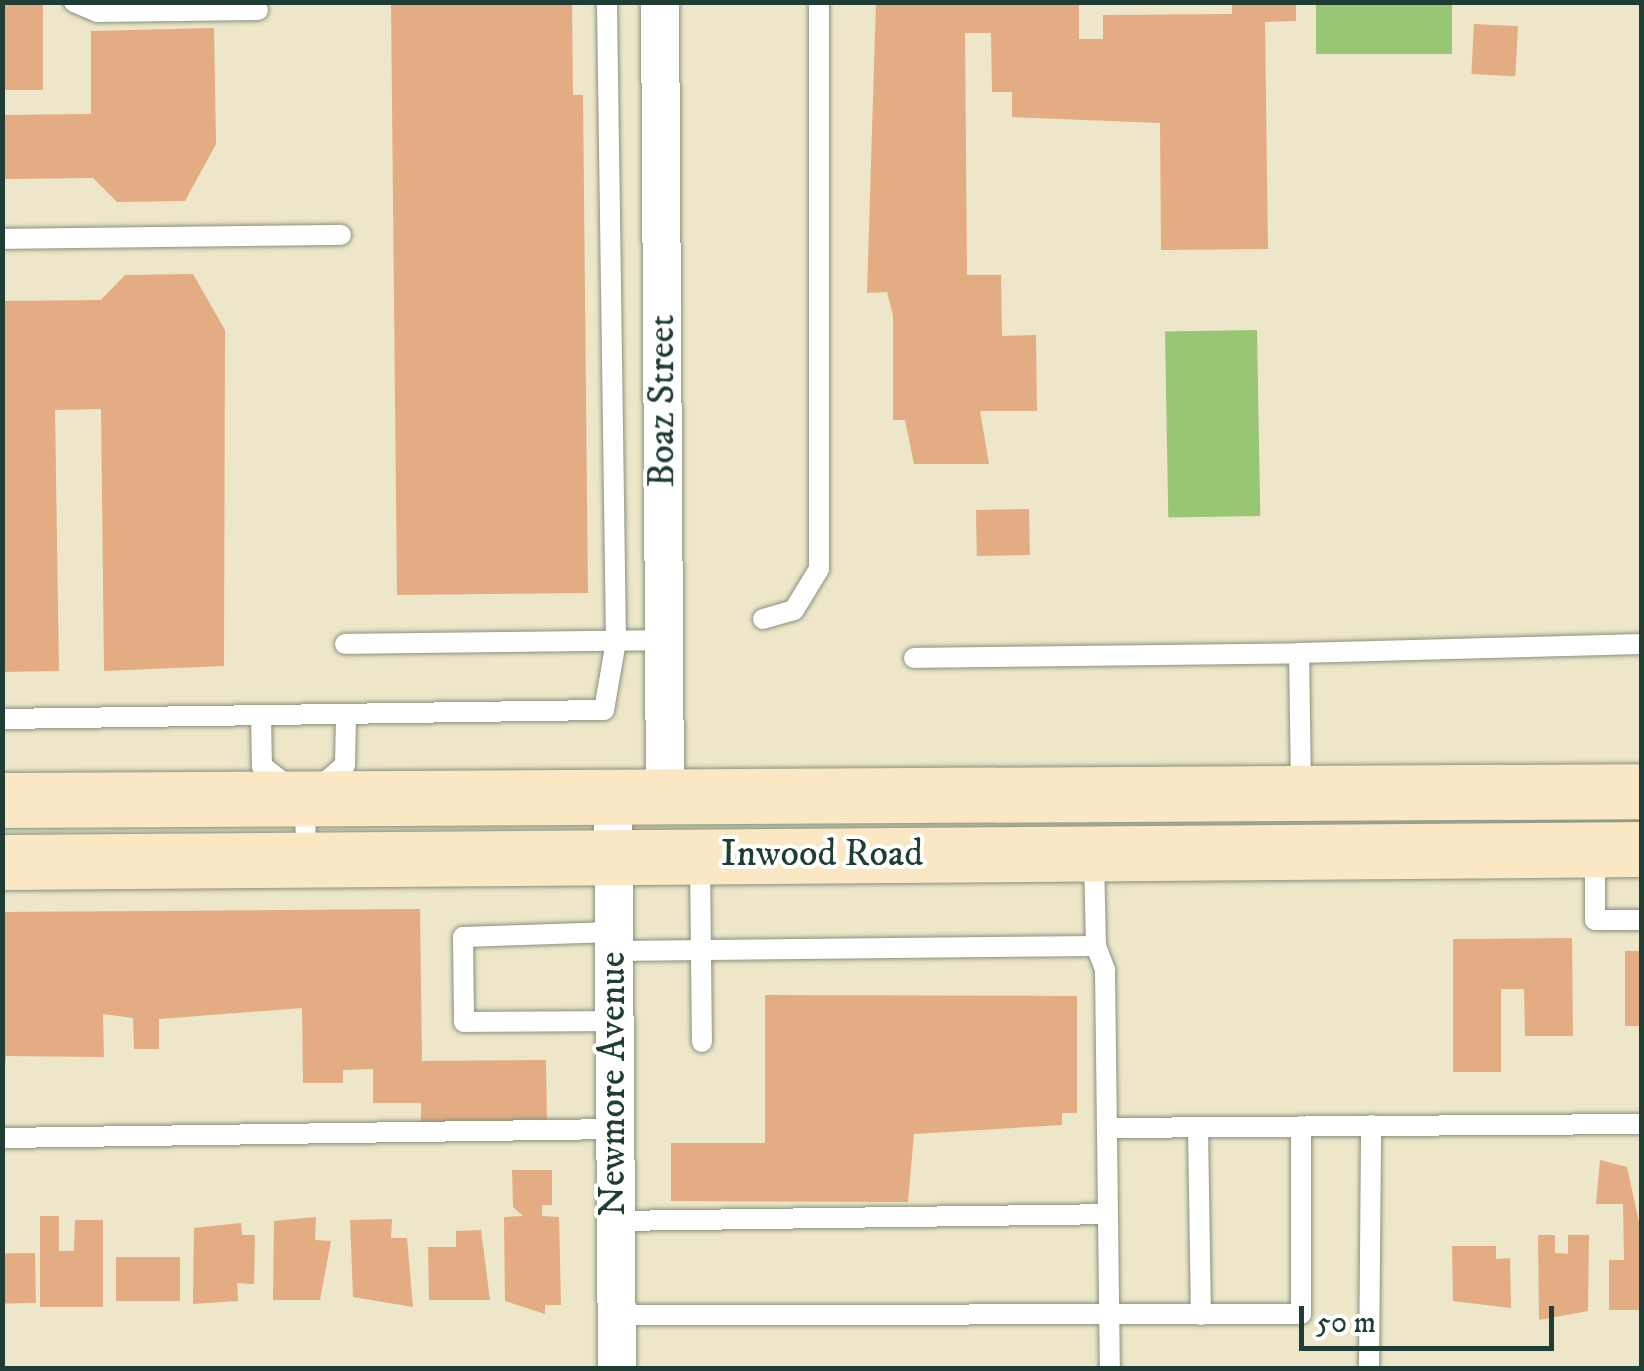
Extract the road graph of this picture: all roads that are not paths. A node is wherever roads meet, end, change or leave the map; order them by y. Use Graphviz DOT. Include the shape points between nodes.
graph roads {
  1 [pos="74,2"];
  2 [pos="607,2"];
  3 [pos="660,2"];
  4 [pos="819,2"];
  5 [pos="258,10"];
  6 [pos="341,235"];
  7 [pos="2,239"];
  8 [pos="763,619"];
  9 [pos="664,640"];
  10 [pos="616,642"];
  11 [pos="345,644"];
  12 [pos="1642,644"];
  13 [pos="1299,652"];
  14 [pos="914,658"];
  15 [pos="262,716"];
  16 [pos="346,716"];
  17 [pos="2,718"];
  18 [pos="1301,790"];
  19 [pos="1642,791"];
  20 [pos="639,799"];
  21 [pos="2,800"];
  22 [pos="305,800"];
  23 [pos="1618,849"];
  24 [pos="1094,854"];
  25 [pos="683,856"];
  26 [pos="306,858"];
  27 [pos="613,858"];
  28 [pos="2,862"];
  29 [pos="1642,920"];
  30 [pos="614,942"];
  31 [pos="1096,946"];
  32 [pos="700,949"];
  33 [pos="614,1021"];
  34 [pos="702,1042"];
  35 [pos="1642,1124"];
  36 [pos="1371,1125"];
  37 [pos="1301,1126"];
  38 [pos="1198,1127"];
  39 [pos="1107,1128"];
  40 [pos="615,1130"];
  41 [pos="2,1138"];
  42 [pos="1108,1214"];
  43 [pos="615,1221"];
  44 [pos="616,1315"];
  45 [pos="1201,1315"];
  46 [pos="1109,1316"];
  47 [pos="616,1368"];
  48 [pos="1110,1368"];
  49 [pos="1370,1368"];
  1 -- 5 [label="lane" via="96,12"];
  2 -- 10 [label="lane"];
  3 -- 9 [label="street, Boaz Street"];
  4 -- 8 [label="lane" via="819,570 794,610"];
  6 -- 7 [label="lane"];
  9 -- 10 [label="lane"];
  9 -- 20 [label="street, Boaz Street"];
  10 -- 11 [label="lane"];
  10 -- 16 [label="lane" via="610,698 593,715"];
  12 -- 13 [label="lane"];
  13 -- 14 [label="lane"];
  13 -- 18 [label="lane"];
  15 -- 16 [label="lane"];
  15 -- 17 [label="lane"];
  15 -- 22 [label="lane" via="262,766"];
  16 -- 22 [label="lane" via="345,765"];
  18 -- 19 [label="main road, Inwood Road"];
  18 -- 20 [label="main road, Inwood Road"];
  20 -- 22 [label="main road, Inwood Road"];
  20 -- 25 [label="main road"];
  20 -- 27 [label="street, Newmore Avenue"];
  21 -- 22 [label="main road, Inwood Road"];
  22 -- 26 [label="lane"];
  23 -- 24 [label="main road, Inwood Road"];
  23 -- 29 [label="lane" via="1594,920"];
  24 -- 25 [label="main road, Inwood Road"];
  24 -- 31 [label="lane"];
  25 -- 27 [label="main road, Inwood Road"];
  25 -- 32 [label="lane"];
  26 -- 27 [label="main road, Inwood Road"];
  26 -- 28 [label="main road, Inwood Road"];
  27 -- 30 [label="street, Newmore Avenue"];
  30 -- 32 [label="lane"];
  30 -- 33 [label="street, Newmore Avenue"];
  30 -- 33 [label="lane" via="463,937 464,1022"];
  31 -- 32 [label="lane"];
  31 -- 39 [label="lane" via="1106,970"];
  32 -- 34 [label="lane"];
  33 -- 40 [label="street, Newmore Avenue"];
  35 -- 36 [label="lane"];
  36 -- 37 [label="lane"];
  36 -- 49 [label="lane"];
  37 -- 38 [label="lane"];
  37 -- 45 [label="lane" via="1301,1314"];
  38 -- 39 [label="lane"];
  38 -- 45 [label="lane"];
  39 -- 42 [label="lane"];
  40 -- 41 [label="lane"];
  40 -- 43 [label="street, Newmore Avenue"];
  42 -- 43 [label="lane"];
  42 -- 46 [label="lane"];
  43 -- 44 [label="street, Newmore Avenue"];
  44 -- 46 [label="lane"];
  44 -- 47 [label="street, Newmore Avenue"];
  45 -- 46 [label="lane"];
  46 -- 48 [label="lane"];
}
